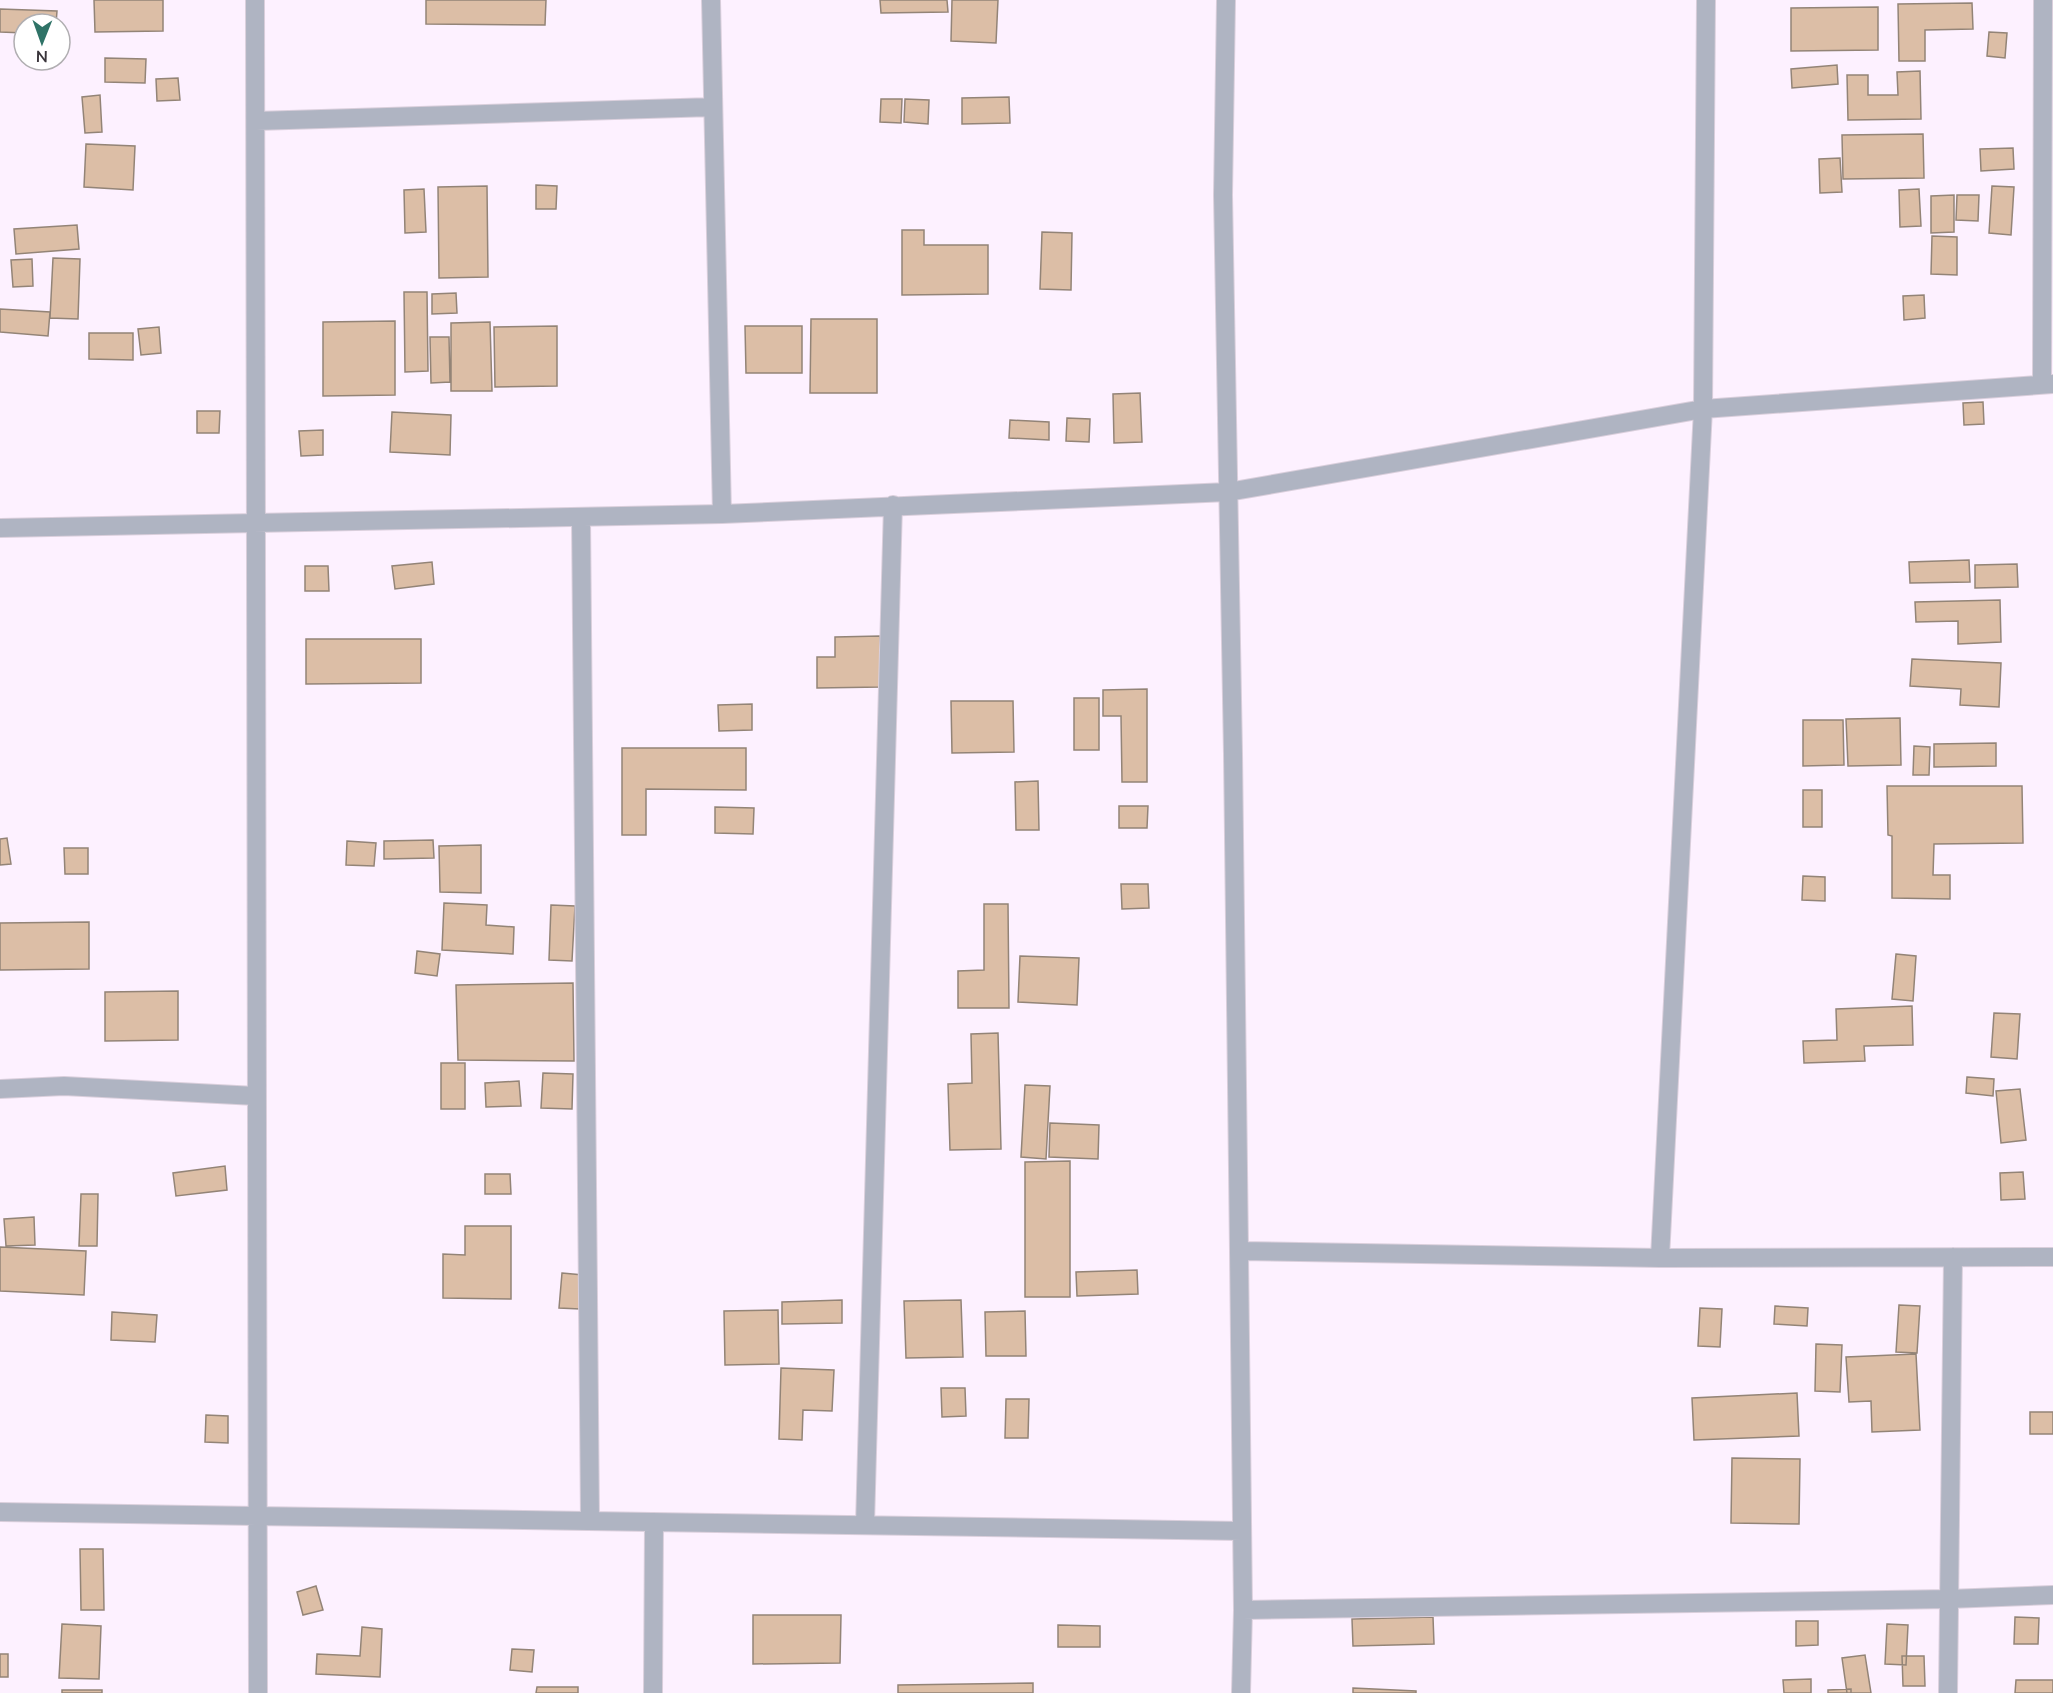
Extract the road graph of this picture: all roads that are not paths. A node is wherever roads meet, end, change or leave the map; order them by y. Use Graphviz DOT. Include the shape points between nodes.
graph roads {
  1 [pos="255,0"];
  2 [pos="711,0"];
  3 [pos="1226,0"];
  4 [pos="1707,0"];
  5 [pos="2043,0"];
  6 [pos="713,107"];
  7 [pos="256,121"];
  8 [pos="2047,384"];
  9 [pos="1703,409"];
  10 [pos="1228,492"];
  11 [pos="893,505"];
  12 [pos="722,514"];
  13 [pos="581,518"];
  14 [pos="257,523"];
  15 [pos="0,528"];
  16 [pos="0,1089"];
  17 [pos="256,1096"];
  18 [pos="1239,1251"];
  19 [pos="1953,1257"];
  20 [pos="2053,1257"];
  21 [pos="1660,1258"];
  22 [pos="0,1512"];
  23 [pos="257,1515"];
  24 [pos="590,1520"];
  25 [pos="654,1522"];
  26 [pos="865,1525"];
  27 [pos="1242,1531"];
  28 [pos="2053,1595"];
  29 [pos="1949,1599"];
  30 [pos="1243,1611"];
  31 [pos="258,1693"];
  32 [pos="653,1693"];
  33 [pos="1241,1693"];
  34 [pos="1948,1693"];
  1 -- 7 [label="street"];
  2 -- 6 [label="street"];
  3 -- 10 [label="street" via="1223,195"];
  4 -- 9 [label="street"];
  5 -- 8 [label="street"];
  6 -- 7 [label="street"];
  6 -- 12 [label="street"];
  7 -- 14 [label="street"];
  8 -- 9 [label="street"];
  9 -- 10 [label="street"];
  9 -- 21 [label="street"];
  10 -- 11 [label="street"];
  10 -- 18 [label="street"];
  11 -- 12 [label="street"];
  11 -- 26 [label="street"];
  12 -- 13 [label="street"];
  13 -- 14 [label="street"];
  13 -- 24 [label="street"];
  14 -- 15 [label="street"];
  14 -- 17 [label="street"];
  16 -- 17 [label="street" via="64,1086"];
  17 -- 23 [label="street"];
  18 -- 21 [label="street"];
  18 -- 27 [label="street"];
  19 -- 20 [label="street"];
  19 -- 21 [label="street"];
  19 -- 29 [label="street"];
  22 -- 23 [label="street"];
  23 -- 24 [label="street"];
  23 -- 31 [label="street"];
  24 -- 25 [label="street"];
  25 -- 26 [label="street"];
  25 -- 32 [label="street"];
  26 -- 27 [label="street"];
  27 -- 30 [label="street"];
  28 -- 29 [label="street"];
  29 -- 30 [label="street"];
  29 -- 34 [label="street"];
  30 -- 33 [label="street"];
}
